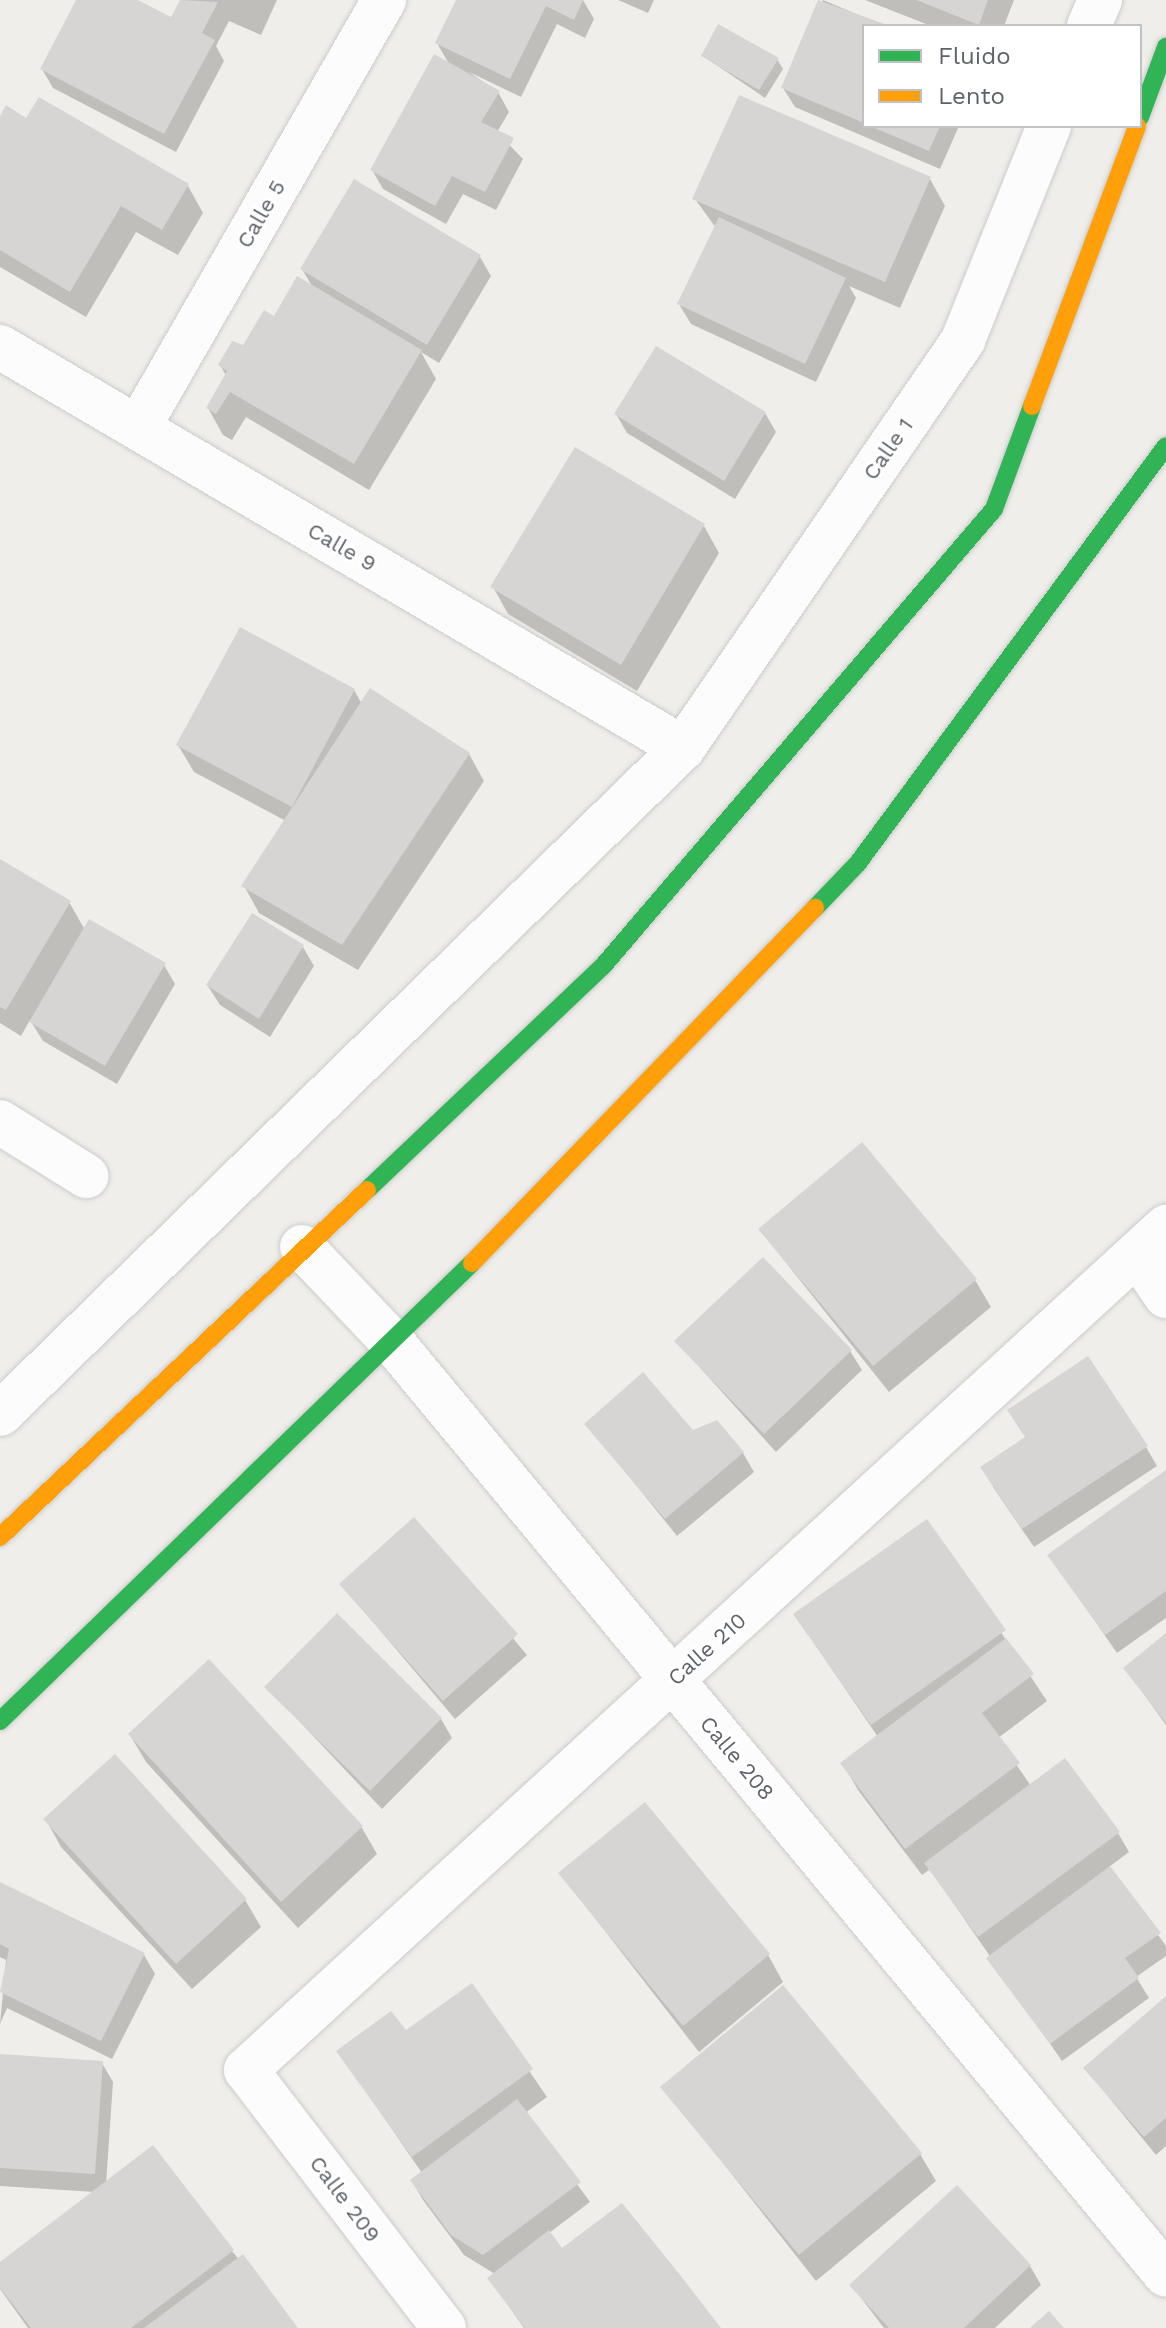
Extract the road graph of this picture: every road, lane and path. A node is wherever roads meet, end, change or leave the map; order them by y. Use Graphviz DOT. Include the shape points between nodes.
graph roads {
  1 [pos="384,0"];
  2 [pos="1100,0"];
  3 [pos="1090,24"];
  4 [pos="1166,47"];
  5 [pos="1142,112"];
  6 [pos="1048,128"];
  7 [pos="1136,128"];
  8 [pos="0,347"];
  9 [pos="138,428"];
  10 [pos="1166,446"];
  11 [pos="683,748"];
  12 [pos="0,1122"];
  13 [pos="86,1176"];
  14 [pos="1152,1241"];
  15 [pos="302,1247"];
  16 [pos="1166,1296"];
  17 [pos="394,1344"];
  18 [pos="0,1414"];
  19 [pos="0,1537"];
  20 [pos="673,1681"];
  21 [pos="0,1721"];
  22 [pos="246,2070"];
  23 [pos="1166,2275"];
  24 [pos="444,2328"];
  1 -- 9 [label="street, Calle 5"];
  2 -- 3 [label="street"];
  4 -- 5 [label="main road"];
  6 -- 11 [label="street, Calle 1" via="963,340"];
  7 -- 15 [label="main road" via="994,509 603,966"];
  8 -- 9 [label="street, Calle 9"];
  9 -- 11 [label="street, Calle 9"];
  10 -- 17 [label="main road" via="858,863"];
  11 -- 18 [label="street, Calle 1"];
  12 -- 13 [label="street"];
  14 -- 16 [label="street"];
  14 -- 20 [label="street, Calle 210"];
  15 -- 17 [label="street, Calle 208"];
  15 -- 19 [label="main road"];
  17 -- 20 [label="street, Calle 208"];
  17 -- 21 [label="main road"];
  20 -- 22 [label="street, Calle 210"];
  20 -- 23 [label="street, Calle 208"];
  22 -- 24 [label="street, Calle 209"];
}
